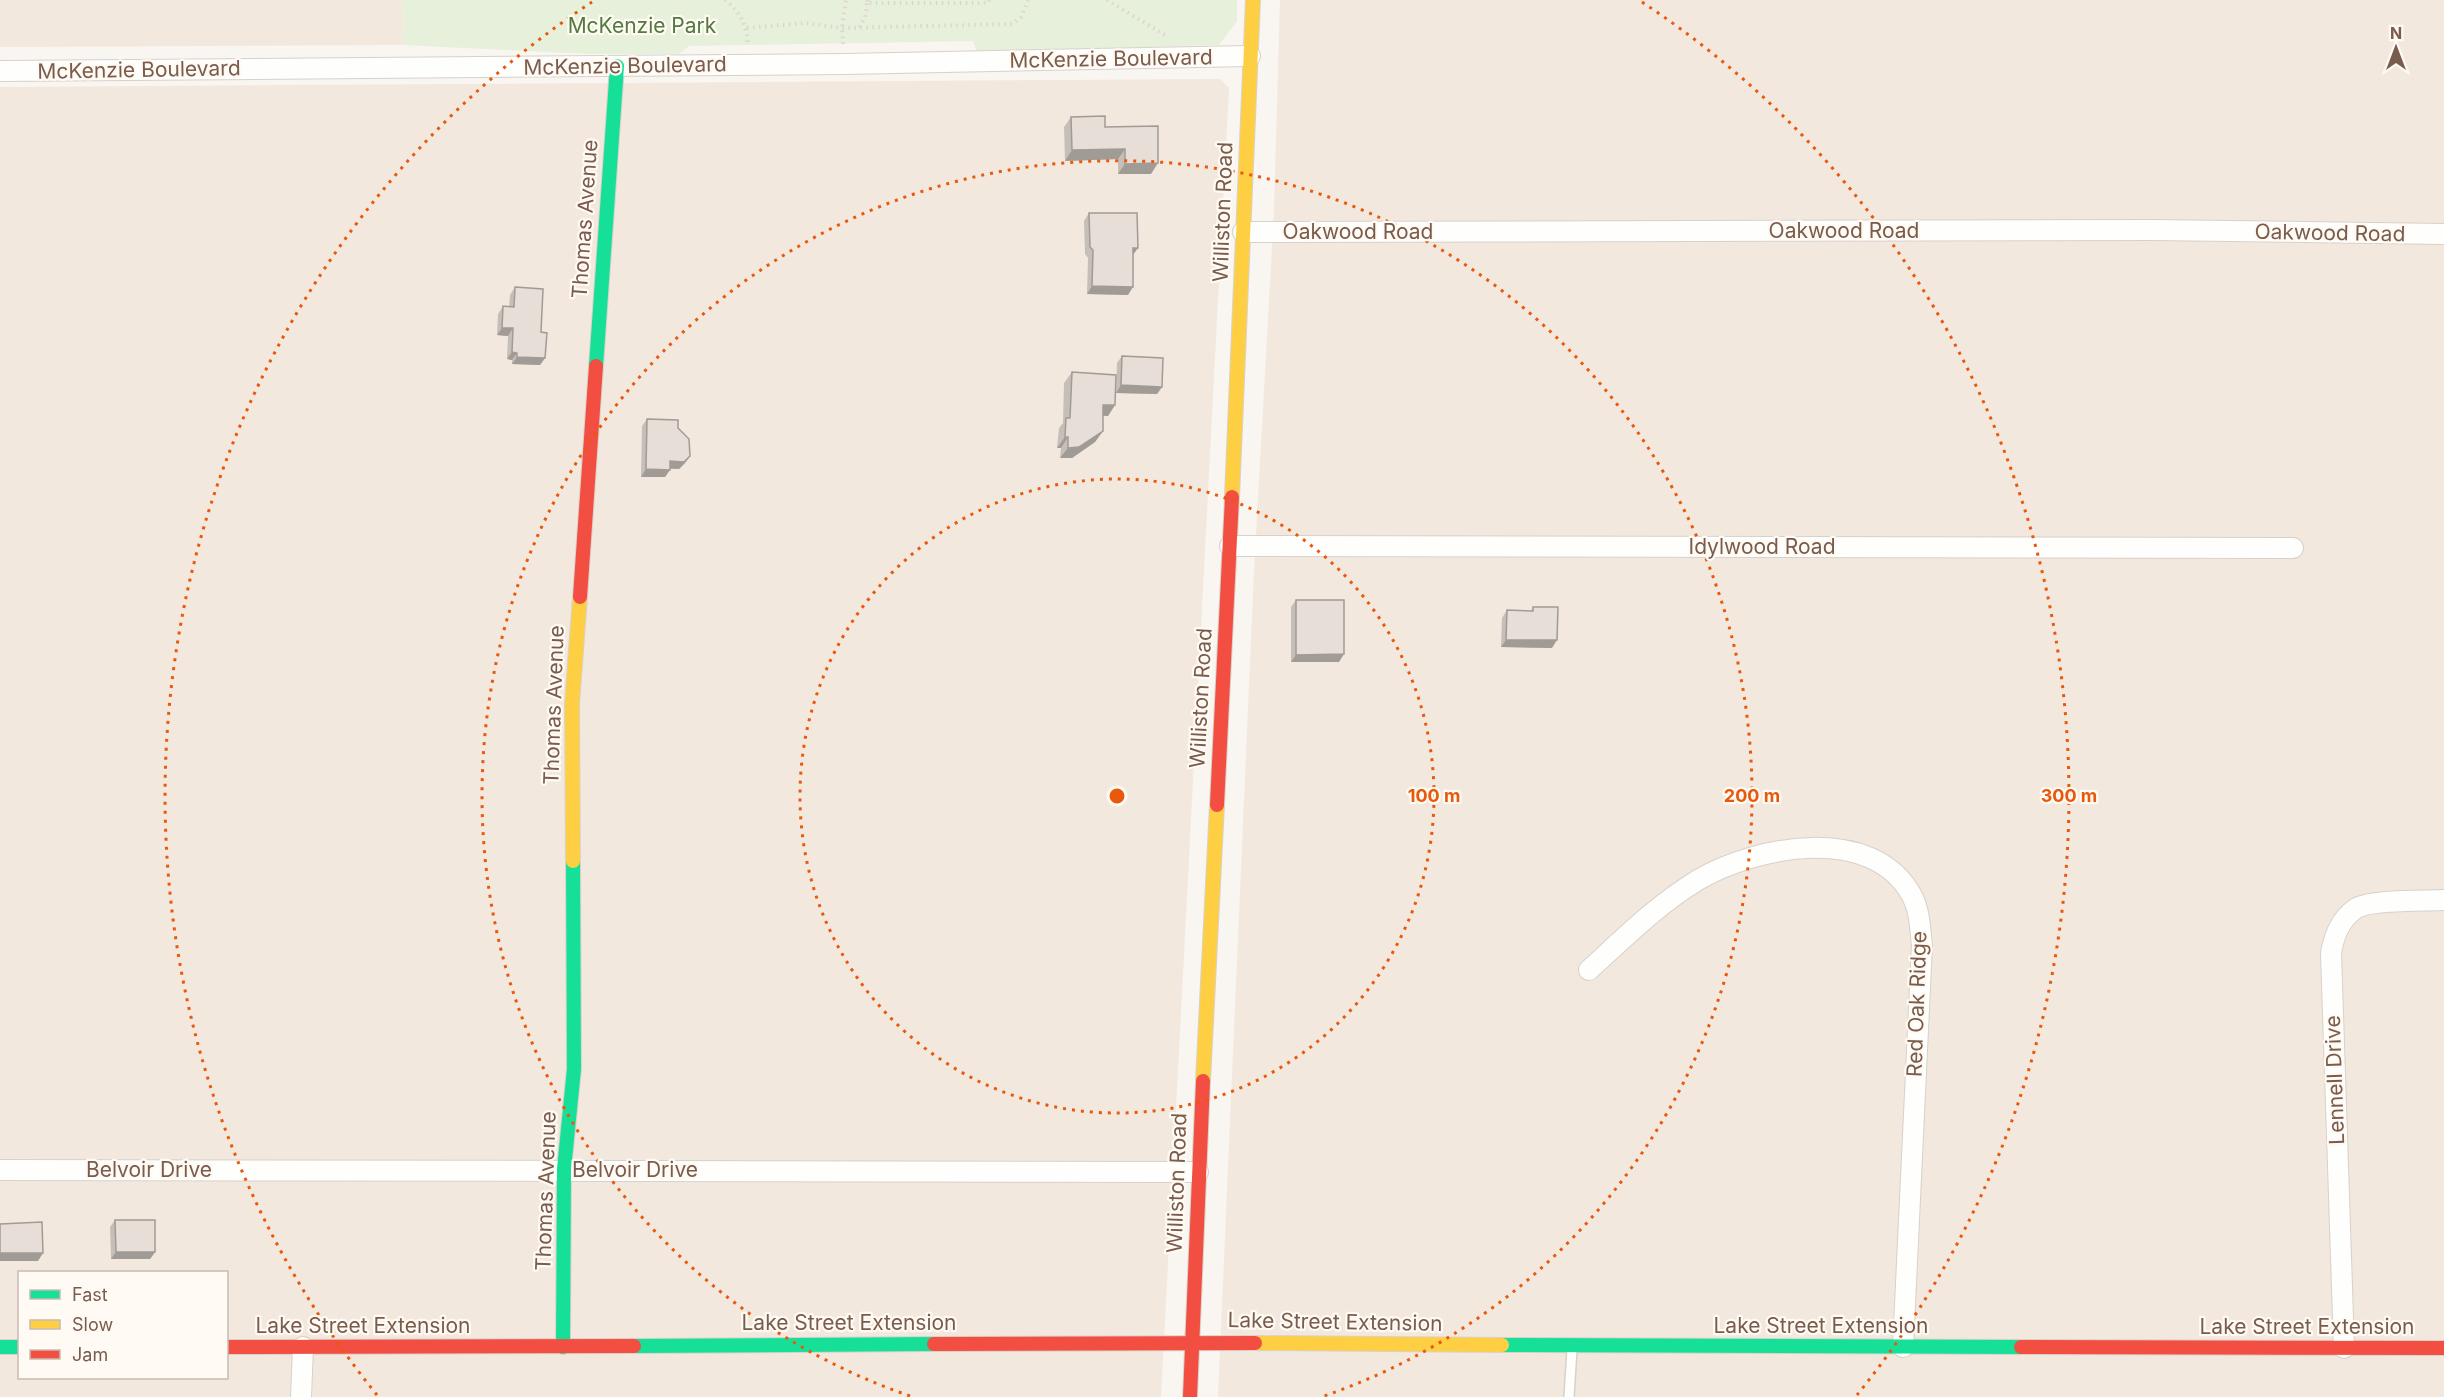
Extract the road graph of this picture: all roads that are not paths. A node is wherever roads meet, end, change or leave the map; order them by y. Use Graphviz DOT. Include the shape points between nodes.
graph roads {
  1 [pos="1253,0"];
  2 [pos="1250,56"];
  3 [pos="617,66"];
  4 [pos="0,71"];
  5 [pos="1243,232"];
  6 [pos="2444,234"];
  7 [pos="1230,546"];
  8 [pos="2293,548"];
  9 [pos="2444,900"];
  10 [pos="1589,970"];
  11 [pos="564,1169"];
  12 [pos="0,1170"];
  13 [pos="1198,1172"];
  14 [pos="1192,1342"];
  15 [pos="1572,1346"];
  16 [pos="0,1347"];
  17 [pos="18,1347"];
  18 [pos="228,1347"];
  19 [pos="303,1347"];
  20 [pos="563,1347"];
  21 [pos="1903,1347"];
  22 [pos="2344,1348"];
  23 [pos="2444,1348"];
  24 [pos="301,1397"];
  25 [pos="1190,1397"];
  26 [pos="1569,1397"];
  1 -- 2 [label="street, Williston Road"];
  2 -- 3 [label="street, McKenzie Boulevard"];
  2 -- 5 [label="street, Williston Road"];
  3 -- 4 [label="street, McKenzie Boulevard"];
  3 -- 11 [label="street, Thomas Avenue" via="572,704 574,1069"];
  5 -- 6 [label="street, Oakwood Road" via="2152,230"];
  5 -- 7 [label="street, Williston Road"];
  7 -- 8 [label="street, Idylwood Road"];
  7 -- 13 [label="street, Williston Road"];
  9 -- 22 [label="street, Lennell Drive" via="2357,907 2334,935 2331,953"];
  10 -- 21 [label="street, Red Oak Ridge" via="1662,903 1700,879 1740,861 1784,851 1828,848 1853,851 1876,860 1897,876 1912,896 1920,920 1922,945"];
  11 -- 12 [label="street, Belvoir Drive"];
  11 -- 13 [label="street, Belvoir Drive"];
  11 -- 20 [label="street, Thomas Avenue"];
  13 -- 14 [label="street, Williston Road"];
  14 -- 15 [label="street, Lake Street Extension"];
  14 -- 20 [label="street, Lake Street Extension"];
  14 -- 25 [label="street, Williston Road"];
  15 -- 21 [label="street, Lake Street Extension"];
  15 -- 26 [label="lane"];
  16 -- 17 [label="street"];
  18 -- 19 [label="street, Lake Street Extension"];
  19 -- 20 [label="street, Lake Street Extension"];
  19 -- 24 [label="street"];
  21 -- 22 [label="street, Lake Street Extension"];
  22 -- 23 [label="street, Lake Street Extension"];
}
